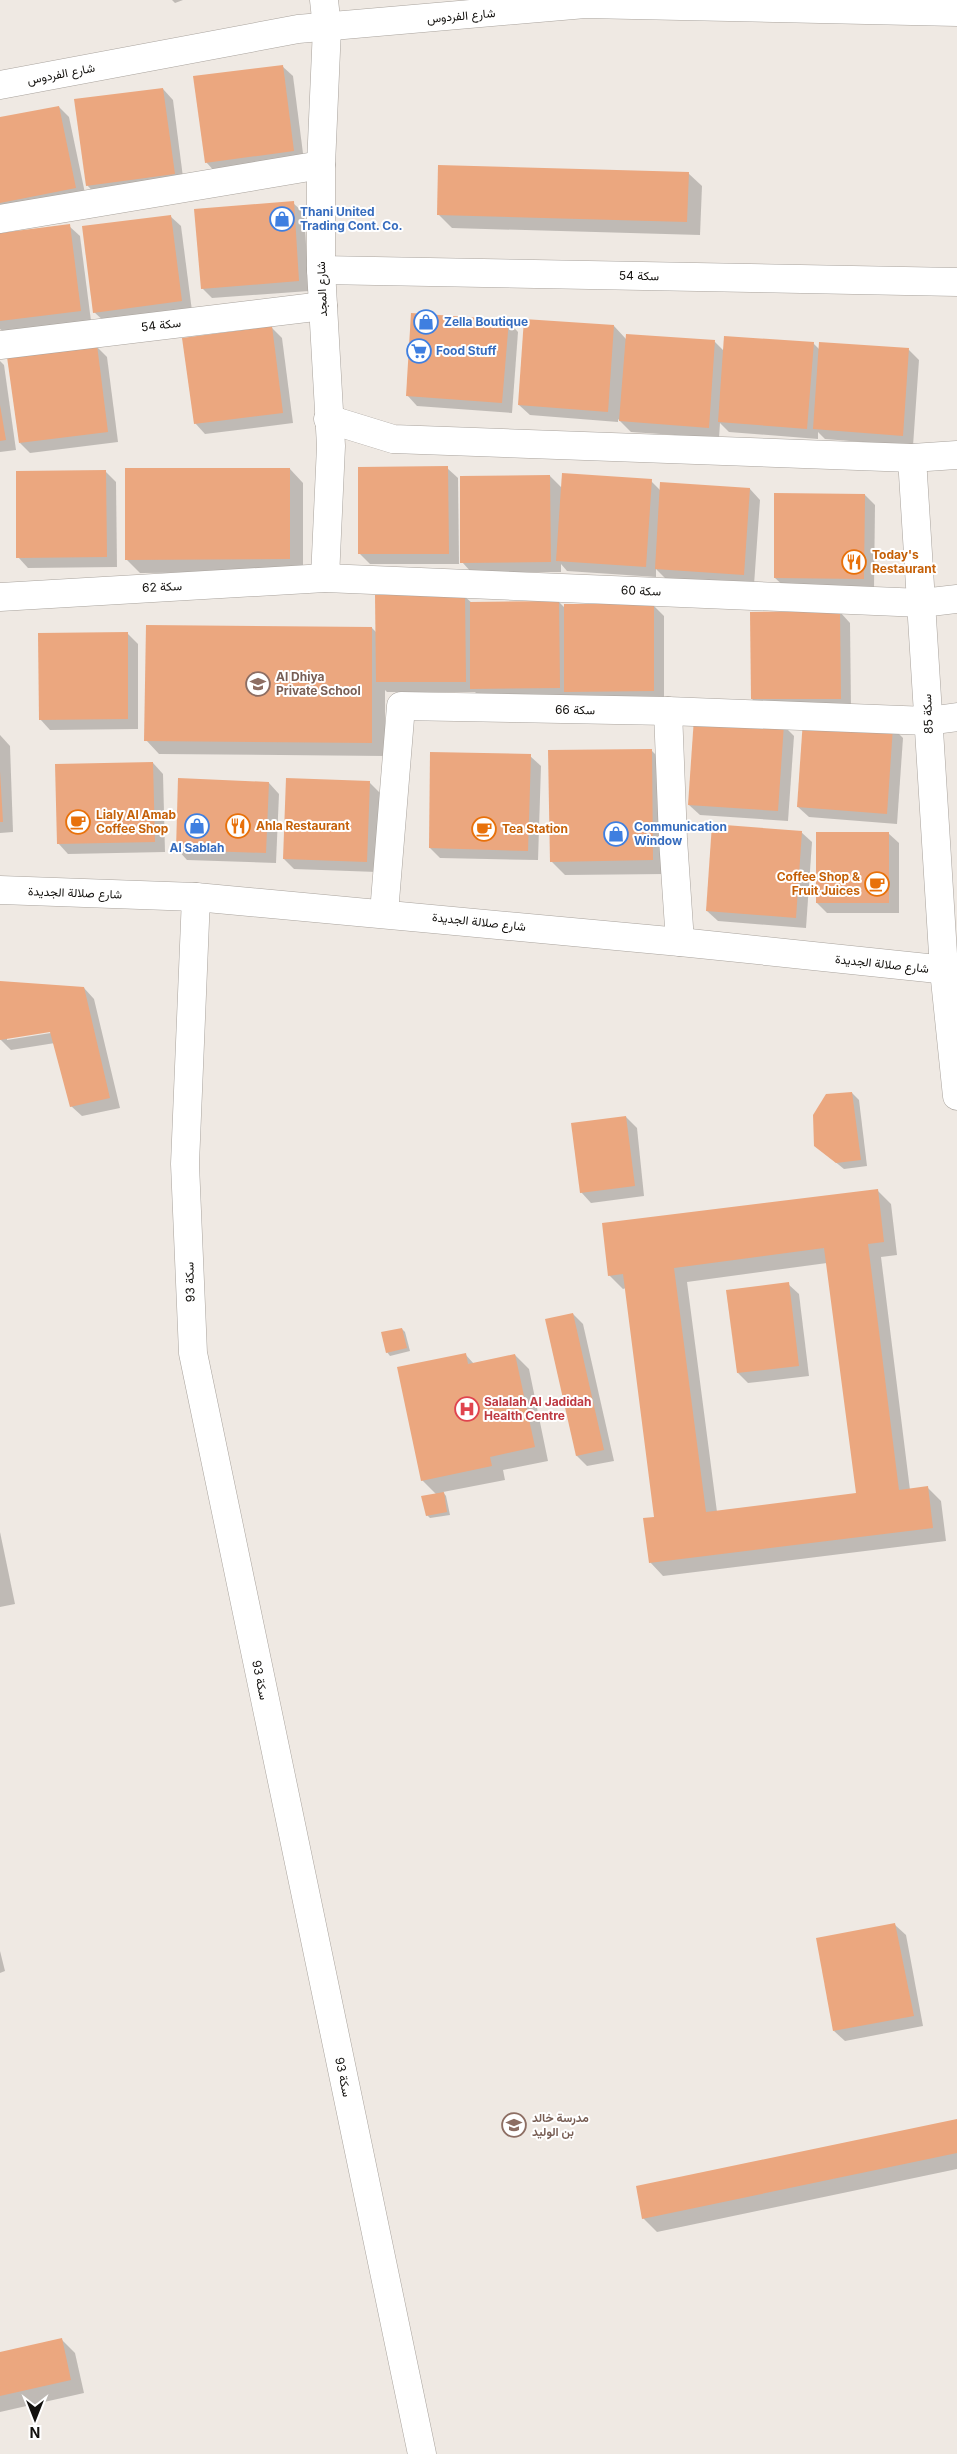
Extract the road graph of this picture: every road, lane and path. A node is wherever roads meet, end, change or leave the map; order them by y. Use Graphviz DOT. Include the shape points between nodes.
graph roads {
  1 [pos="324,0"];
  2 [pos="957,12"];
  3 [pos="327,28"];
  4 [pos="0,85"];
  5 [pos="321,166"];
  6 [pos="0,219"];
  7 [pos="321,270"];
  8 [pos="957,282"];
  9 [pos="322,306"];
  10 [pos="0,344"];
  11 [pos="328,419"];
  12 [pos="957,455"];
  13 [pos="912,458"];
  14 [pos="325,578"];
  15 [pos="0,597"];
  16 [pos="957,598"];
  17 [pos="922,602"];
  18 [pos="668,712"];
  19 [pos="957,717"];
  20 [pos="928,721"];
  21 [pos="0,890"];
  22 [pos="196,897"];
  23 [pos="384,913"];
  24 [pos="680,942"];
  25 [pos="951,971"];
  26 [pos="957,1096"];
  27 [pos="422,2454"];
  1 -- 3 [label="street, شارع المجد"];
  2 -- 3 [label="street, شارع الفردوس" via="585,4"];
  3 -- 4 [label="street, شارع الفردوس" via="298,29"];
  3 -- 5 [label="street, شارع المجد"];
  5 -- 6 [label="street"];
  5 -- 7 [label="street, شارع المجد"];
  7 -- 8 [label="street, سكة 54"];
  7 -- 9 [label="street, شارع المجد"];
  9 -- 10 [label="street, سكة 54"];
  9 -- 11 [label="street, شارع المجد"];
  11 -- 13 [label="street" via="393,439"];
  11 -- 14 [label="street, شارع المجد" via="331,446"];
  12 -- 13 [label="street"];
  13 -- 17 [label="street, سكة 85"];
  14 -- 15 [label="street, سكة 62"];
  14 -- 17 [label="street, سكة 60"];
  16 -- 17 [label="street, سكة 60"];
  17 -- 20 [label="street, سكة 85"];
  18 -- 20 [label="street, سكة 66"];
  18 -- 23 [label="street, سكة 66" via="400,706"];
  18 -- 24 [label="street"];
  19 -- 20 [label="street, سكة 66"];
  20 -- 25 [label="street, سكة 85"];
  21 -- 22 [label="street, شارع صلالة الجديدة"];
  22 -- 23 [label="street, شارع صلالة الجديدة"];
  22 -- 27 [label="street, سكة 93" via="185,1164 193,1353"];
  23 -- 24 [label="street, شارع صلالة الجديدة"];
  24 -- 25 [label="street, شارع صلالة الجديدة"];
  25 -- 26 [label="street, سكة 85"];
}
